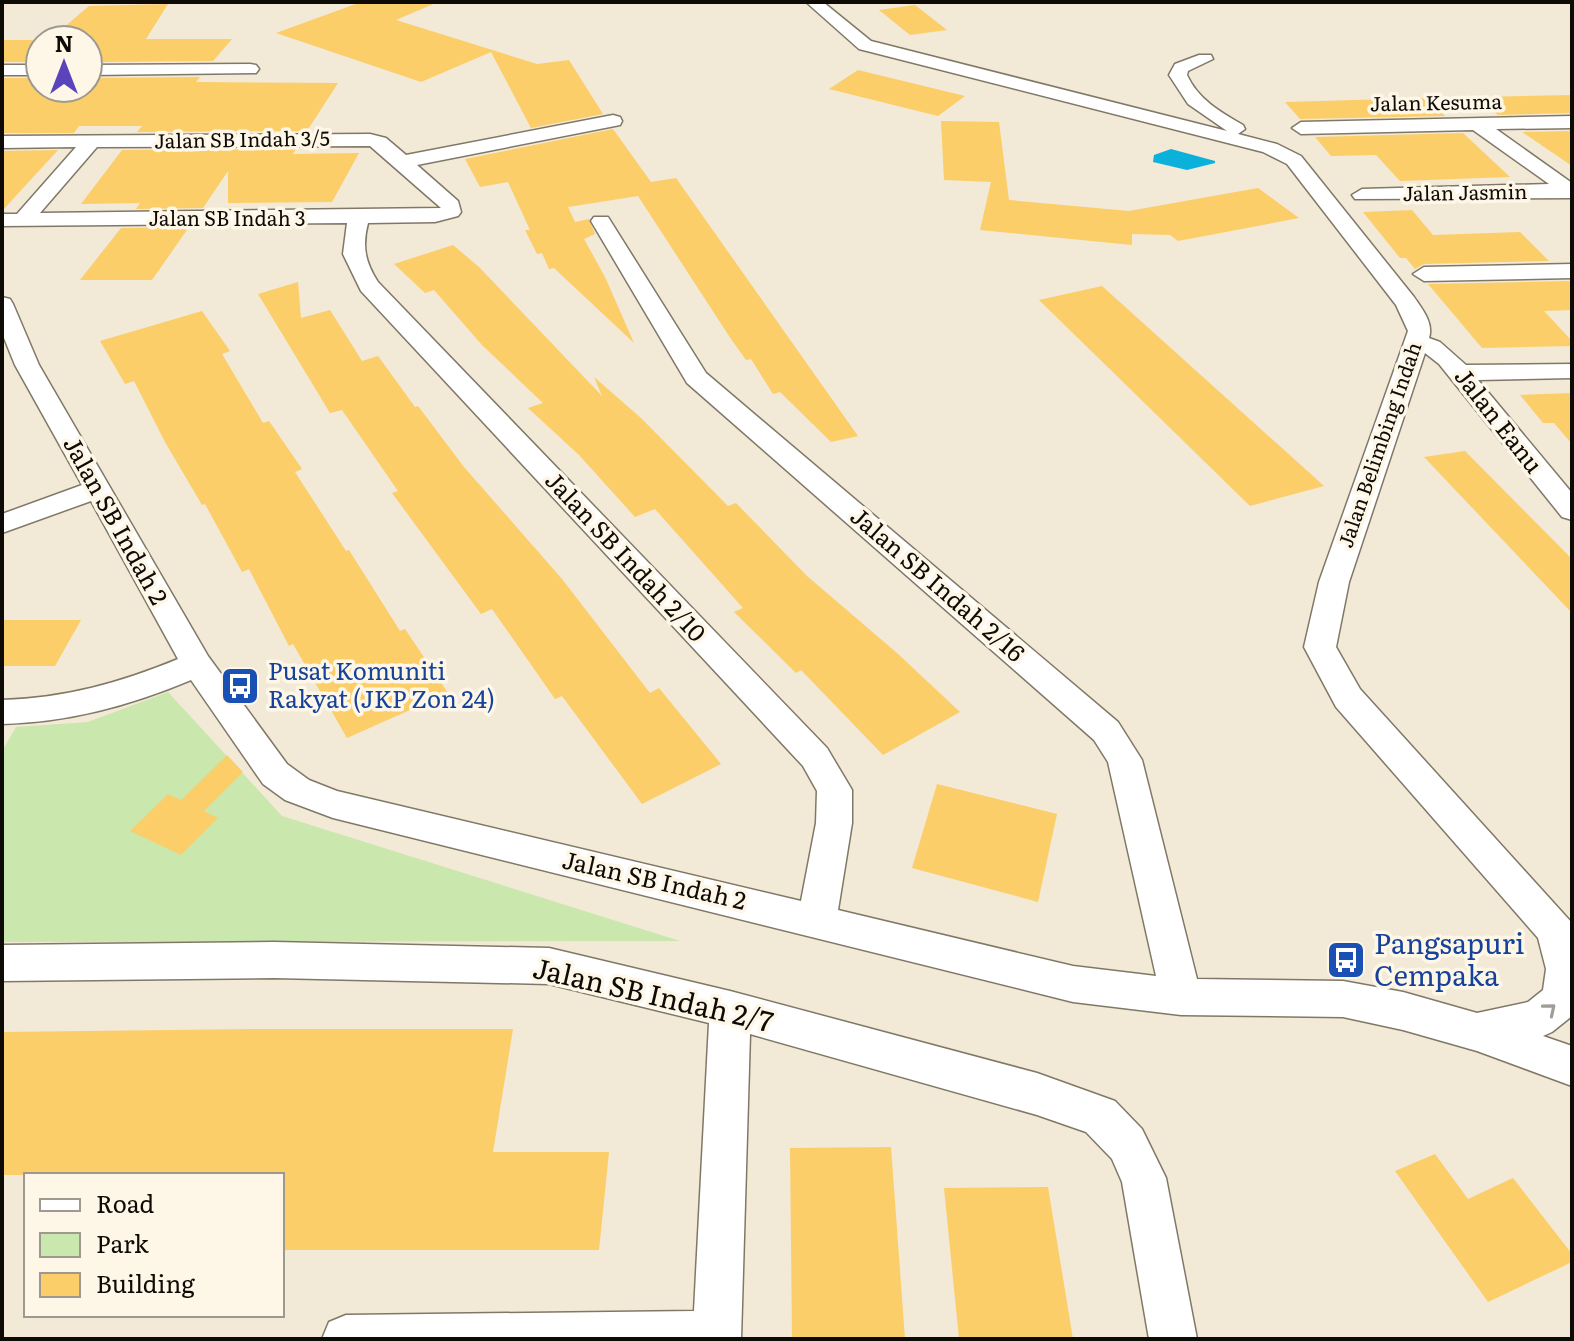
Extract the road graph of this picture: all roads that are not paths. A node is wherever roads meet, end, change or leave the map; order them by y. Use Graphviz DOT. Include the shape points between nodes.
graph roads {
  1 [pos="814,2"];
  2 [pos="1205,59"];
  3 [pos="250,69"];
  4 [pos="2,70"];
  5 [pos="24,70"];
  6 [pos="104,70"];
  7 [pos="613,121"];
  8 [pos="1572,122"];
  9 [pos="1477,124"];
  10 [pos="1301,128"];
  11 [pos="92,141"];
  12 [pos="2,142"];
  13 [pos="1270,148"];
  14 [pos="402,162"];
  15 [pos="1570,191"];
  16 [pos="1362,195"];
  17 [pos="451,212"];
  18 [pos="358,219"];
  19 [pos="12,220"];
  20 [pos="601,221"];
  21 [pos="1572,271"];
  22 [pos="1424,274"];
  23 [pos="2,304"];
  24 [pos="1417,342"];
  25 [pos="15,369"];
  26 [pos="1572,371"];
  27 [pos="1460,373"];
  28 [pos="98,489"];
  29 [pos="1572,511"];
  30 [pos="2,524"];
  31 [pos="197,664"];
  32 [pos="2,712"];
  33 [pos="817,920"];
  34 [pos="1564,941"];
  35 [pos="2,963"];
  36 [pos="1181,997"];
  37 [pos="730,1010"];
  38 [pos="1477,1032"];
  39 [pos="1572,1066"];
  40 [pos="717,1337"];
  41 [pos="346,1339"];
  42 [pos="1173,1339"];
  1 -- 13 [label="street, Jalan Belimbing Indah" via="865,45"];
  2 -- 13 [label="street" via="1181,68 1184,90 1197,104"];
  3 -- 6 [label="street"];
  4 -- 5 [label="street"];
  7 -- 14 [label="street"];
  8 -- 9 [label="street, Jalan Kesuma"];
  9 -- 10 [label="street, Jalan Kesuma"];
  9 -- 15 [label="street"];
  11 -- 12 [label="street, Jalan SB Indah 3/5"];
  11 -- 14 [label="street, Jalan SB Indah 3/5" via="359,138 379,142"];
  11 -- 19 [label="street"];
  13 -- 24 [label="street, Jalan Belimbing Indah" via="1294,160 1406,302 1420,331"];
  14 -- 17 [label="street, Jalan SB Indah 3/5" via="451,205"];
  15 -- 16 [label="street, Jalan Jasmin"];
  17 -- 18 [label="street, Jalan SB Indah 3"];
  18 -- 19 [label="street, Jalan SB Indah 3"];
  18 -- 33 [label="street, Jalan SB Indah 2/10" via="354,263 369,286 815,757 835,790"];
  20 -- 36 [label="street, Jalan SB Indah 2/16" via="696,378 1106,731 1125,760"];
  21 -- 22 [label="street"];
  23 -- 25 [label="street, Jalan SB Indah 2"];
  24 -- 27 [label="street, Jalan Eanu" via="1432,347"];
  24 -- 34 [label="street, Jalan Belimbing Indah" via="1334,582 1320,647 1348,698"];
  25 -- 28 [label="street, Jalan SB Indah 2"];
  26 -- 27 [label="street"];
  27 -- 29 [label="street, Jalan Eanu"];
  28 -- 30 [label="street"];
  28 -- 31 [label="street, Jalan SB Indah 2"];
  31 -- 32 [label="street" via="91,705"];
  31 -- 33 [label="street, Jalan SB Indah 2" via="275,774 297,790 333,804"];
  33 -- 36 [label="street, Jalan SB Indah 2" via="1073,984"];
  38 -- 34 [label="street, one-way" via="1538,1019 1562,999"];
  35 -- 37 [label="street, Jalan SB Indah 2/7" via="274,960 549,966"];
  36 -- 38 [label="street, Jalan SB Indah 2" via="1343,999"];
  37 -- 40 [label="street"];
  37 -- 42 [label="street, Jalan SB Indah 2/7" via="1100,1116 1127,1144 1144,1178"];
  38 -- 39 [label="street, Jalan SB Indah 2"];
  40 -- 41 [label="street"];
}
